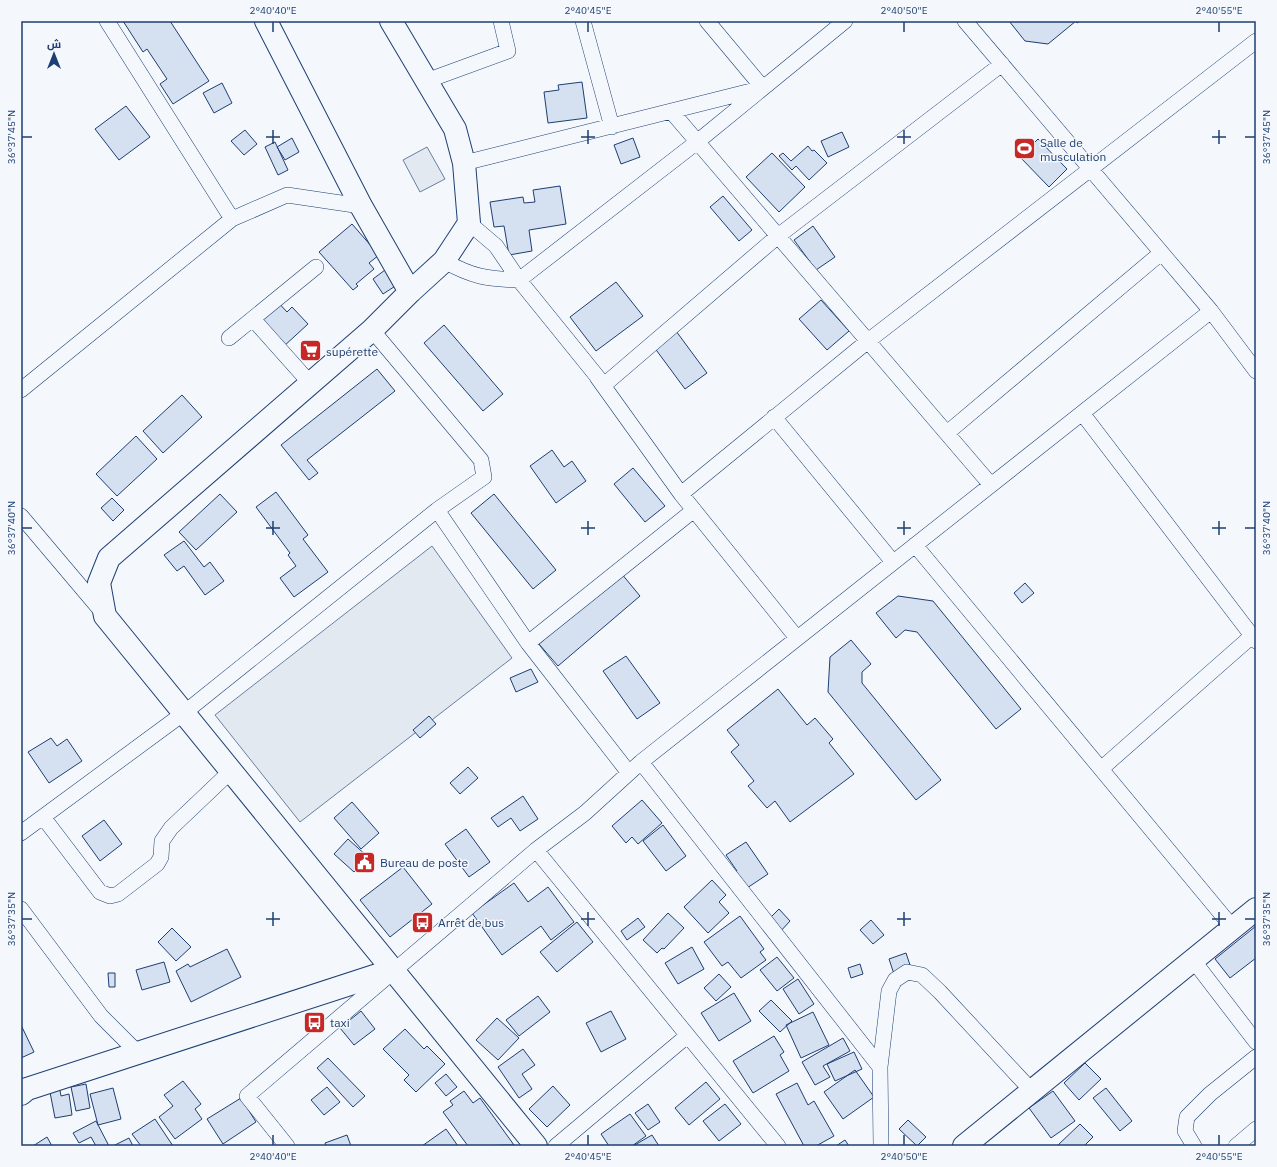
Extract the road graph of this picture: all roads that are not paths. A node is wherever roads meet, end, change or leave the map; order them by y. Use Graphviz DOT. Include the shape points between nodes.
graph roads {
  1 [pos="107,21"];
  2 [pos="266,21"];
  3 [pos="391,21"];
  4 [pos="501,21"];
  5 [pos="583,21"];
  6 [pos="707,21"];
  7 [pos="965,21"];
  8 [pos="838,23"];
  9 [pos="1256,41"];
  10 [pos="1002,64"];
  11 [pos="426,81"];
  12 [pos="763,88"];
  13 [pos="671,111"];
  14 [pos="612,126"];
  15 [pos="697,142"];
  16 [pos="464,163"];
  17 [pos="1090,168"];
  18 [pos="361,206"];
  19 [pos="232,219"];
  20 [pos="468,223"];
  21 [pos="778,236"];
  22 [pos="1161,253"];
  23 [pos="444,261"];
  24 [pos="316,267"];
  25 [pos="519,280"];
  26 [pos="410,292"];
  27 [pos="1210,311"];
  28 [pos="253,319"];
  29 [pos="372,330"];
  30 [pos="229,338"];
  31 [pos="868,341"];
  32 [pos="1256,371"];
  33 [pos="595,375"];
  34 [pos="310,384"];
  35 [pos="21,390"];
  36 [pos="1082,413"];
  37 [pos="774,417"];
  38 [pos="947,433"];
  39 [pos="991,484"];
  40 [pos="681,494"];
  41 [pos="436,510"];
  42 [pos="694,510"];
  43 [pos="21,516"];
  44 [pos="915,545"];
  45 [pos="893,562"];
  46 [pos="105,616"];
  47 [pos="797,638"];
  48 [pos="1254,638"];
  49 [pos="528,643"];
  50 [pos="184,713"];
  51 [pos="641,762"];
  52 [pos="1101,769"];
  53 [pos="231,771"];
  54 [pos="629,773"];
  55 [pos="42,818"];
  56 [pos="21,833"];
  57 [pos="536,850"];
  58 [pos="21,909"];
  59 [pos="1256,909"];
  60 [pos="1233,928"];
  61 [pos="1193,960"];
  62 [pos="393,970"];
  63 [pos="687,1036"];
  64 [pos="1256,1042"];
  65 [pos="137,1052"];
  66 [pos="1256,1057"];
  67 [pos="880,1066"];
  68 [pos="1032,1091"];
  69 [pos="21,1094"];
  70 [pos="1256,1129"];
  71 [pos="287,1146"];
  72 [pos="536,1146"];
  73 [pos="556,1146"];
  74 [pos="778,1146"];
  75 [pos="881,1146"];
  76 [pos="964,1146"];
  77 [pos="1194,1146"];
  78 [pos="1236,1146"];
  1 -- 19 [label="street"];
  2 -- 18 [label="main road"];
  3 -- 11 [label="main road"];
  4 -- 11 [label="street" via="508,51"];
  5 -- 14 [label="street"];
  6 -- 12 [label="street"];
  7 -- 10 [label="street"];
  8 -- 12 [label="street"];
  9 -- 17 [label="street"];
  10 -- 17 [label="street"];
  10 -- 21 [label="street"];
  11 -- 16 [label="main road" via="455,129"];
  12 -- 13 [label="street"];
  12 -- 15 [label="street"];
  13 -- 14 [label="street"];
  13 -- 15 [label="street"];
  14 -- 16 [label="street"];
  15 -- 21 [label="street"];
  15 -- 25 [label="street"];
  16 -- 20 [label="main road"];
  17 -- 22 [label="street"];
  17 -- 31 [label="street"];
  18 -- 19 [label="street" via="287,195"];
  18 -- 26 [label="main road"];
  19 -- 35 [label="street"];
  20 -- 23 [label="main road"];
  20 -- 25 [label="street" via="496,246"];
  21 -- 31 [label="street"];
  21 -- 33 [label="street" via="604,386"];
  22 -- 27 [label="street"];
  22 -- 38 [label="street"];
  23 -- 25 [label="street" via="463,272 485,278"];
  23 -- 26 [label="main road"];
  24 -- 28 [label="street"];
  25 -- 33 [label="street"];
  26 -- 29 [label="main road"];
  27 -- 32 [label="street"];
  27 -- 36 [label="street"];
  28 -- 30 [label="street"];
  28 -- 34 [label="street"];
  29 -- 34 [label="main road"];
  29 -- 41 [label="street" via="481,460 484,477"];
  31 -- 37 [label="street"];
  31 -- 38 [label="street"];
  33 -- 40 [label="street"];
  34 -- 46 [label="main road" via="109,558 99,583"];
  36 -- 39 [label="street"];
  36 -- 48 [label="street"];
  37 -- 40 [label="street"];
  37 -- 45 [label="street"];
  38 -- 39 [label="street"];
  39 -- 44 [label="street"];
  40 -- 42 [label="street"];
  41 -- 49 [label="street"];
  41 -- 50 [label="street"];
  42 -- 47 [label="street"];
  42 -- 49 [label="street"];
  43 -- 46 [label="street"];
  44 -- 45 [label="street"];
  44 -- 52 [label="street"];
  45 -- 47 [label="street"];
  46 -- 50 [label="main road"];
  47 -- 51 [label="street"];
  48 -- 52 [label="street"];
  49 -- 54 [label="street"];
  50 -- 53 [label="main road"];
  50 -- 55 [label="street"];
  51 -- 54 [label="street"];
  51 -- 67 [label="street"];
  52 -- 60 [label="street"];
  53 -- 55 [label="street" via="171,828 162,841 161,857 157,864 118,894 110,896 100,892"];
  53 -- 62 [label="main road"];
  54 -- 57 [label="street" via="585,813"];
  55 -- 56 [label="street"];
  57 -- 62 [label="street"];
  57 -- 63 [label="street"];
  58 -- 65 [label="street" via="101,1016"];
  59 -- 60 [label="main road"];
  60 -- 61 [label="main road"];
  61 -- 64 [label="street"];
  61 -- 68 [label="main road"];
  62 -- 65 [label="main road"];
  62 -- 71 [label="street" via="247,1096"];
  62 -- 72 [label="main road"];
  63 -- 73 [label="street"];
  63 -- 74 [label="street"];
  65 -- 69 [label="main road" via="27,1089"];
  66 -- 77 [label="street" via="1210,1094 1187,1117 1185,1131"];
  67 -- 68 [label="street" via="889,990 895,980 908,972 922,975 940,992"];
  67 -- 75 [label="street"];
  68 -- 76 [label="main road"];
  70 -- 78 [label="street"];
}
